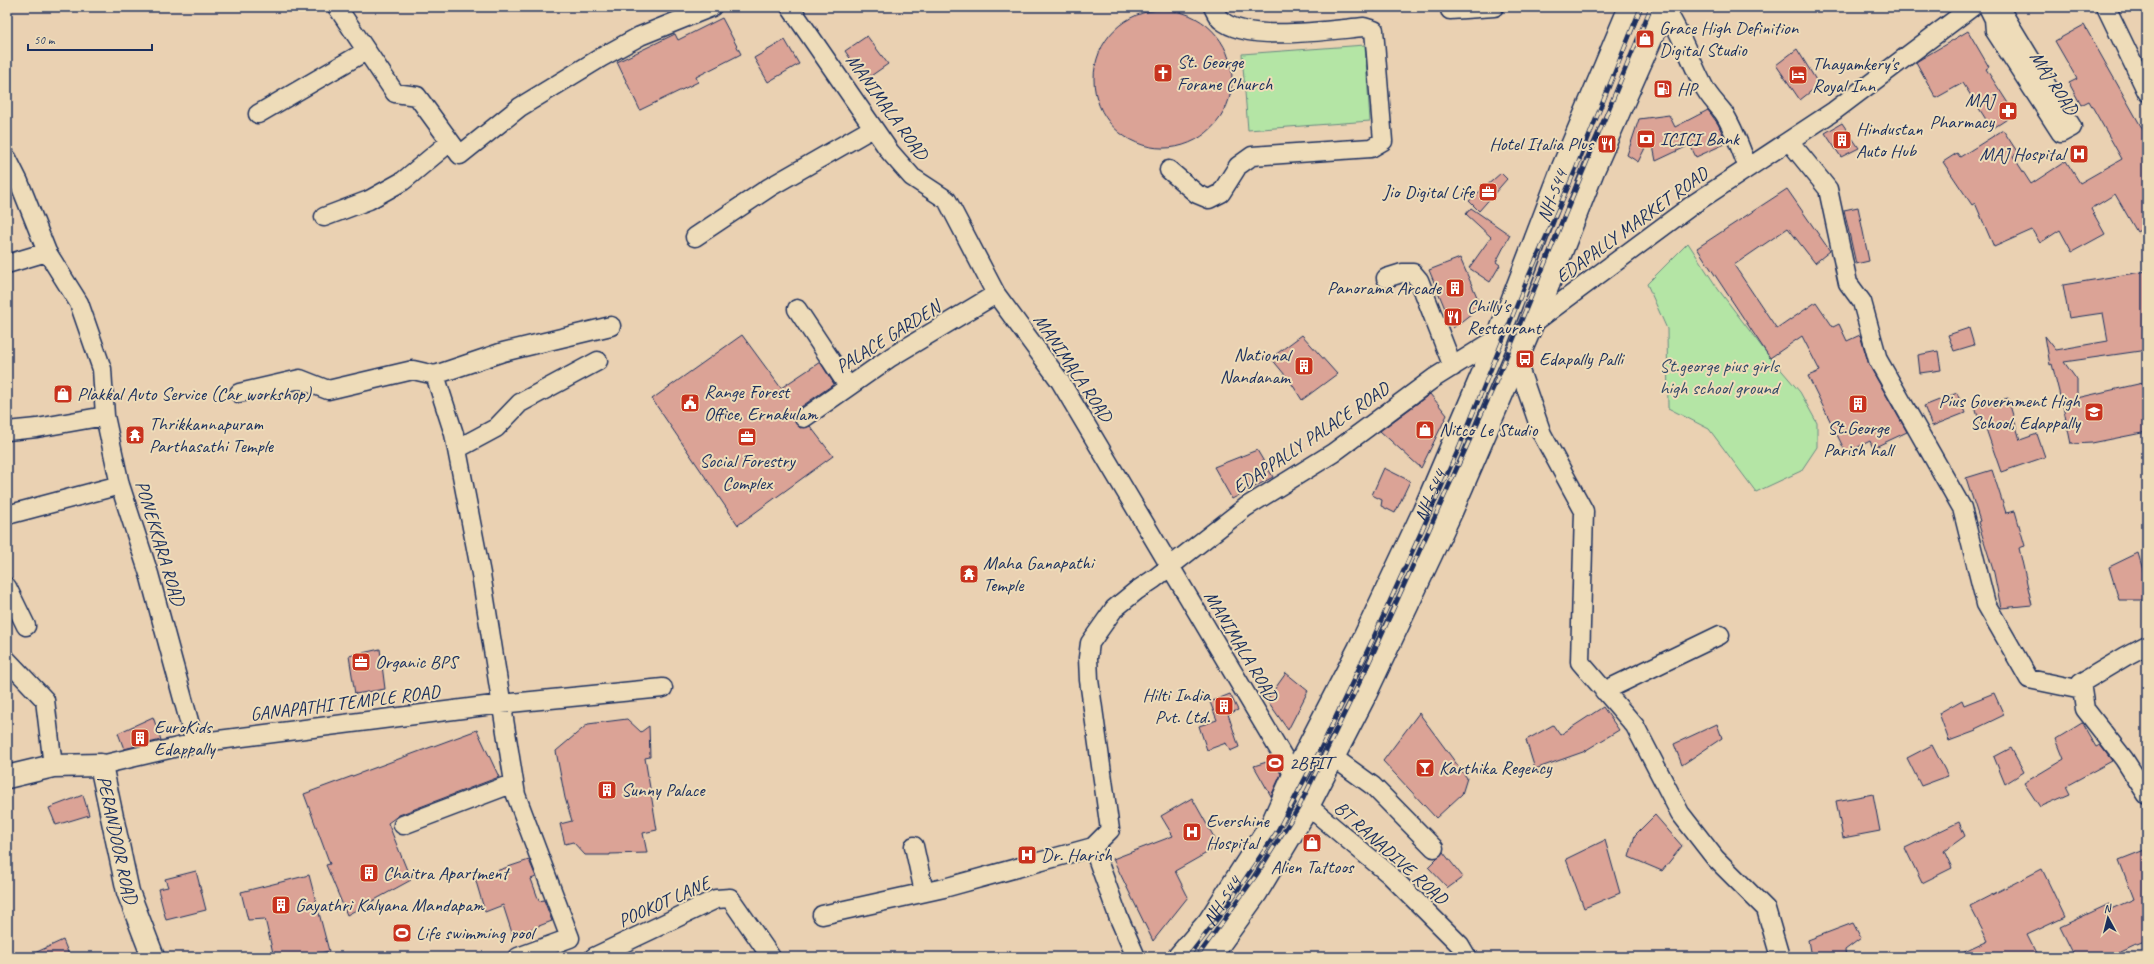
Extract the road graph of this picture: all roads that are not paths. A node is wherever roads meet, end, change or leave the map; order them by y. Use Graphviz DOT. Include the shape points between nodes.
graph roads {
  1 [pos="337,7"];
  2 [pos="712,7"];
  3 [pos="790,7"];
  4 [pos="1213,7"];
  5 [pos="1494,7"];
  6 [pos="1630,7"];
  7 [pos="1972,7"];
  8 [pos="1988,7"];
  9 [pos="1999,7"];
  10 [pos="2106,7"];
  11 [pos="1450,10"];
  12 [pos="1664,10"];
  13 [pos="1613,48"];
  14 [pos="366,51"];
  15 [pos="1642,59"];
  16 [pos="2146,87"];
  17 [pos="258,114"];
  18 [pos="873,128"];
  19 [pos="1789,141"];
  20 [pos="450,142"];
  21 [pos="7,158"];
  22 [pos="1748,168"];
  23 [pos="1169,170"];
  24 [pos="324,217"];
  25 [pos="695,237"];
  26 [pos="47,252"];
  27 [pos="7,264"];
  28 [pos="1386,278"];
  29 [pos="996,294"];
  30 [pos="1512,302"];
  31 [pos="797,309"];
  32 [pos="1535,316"];
  33 [pos="611,326"];
  34 [pos="1498,338"];
  35 [pos="1516,359"];
  36 [pos="598,361"];
  37 [pos="1453,367"];
  38 [pos="435,375"];
  39 [pos="848,386"];
  40 [pos="239,393"];
  41 [pos="105,416"];
  42 [pos="804,418"];
  43 [pos="7,431"];
  44 [pos="457,449"];
  45 [pos="120,485"];
  46 [pos="7,515"];
  47 [pos="1170,567"];
  48 [pos="7,587"];
  49 [pos="26,626"];
  50 [pos="1720,635"];
  51 [pos="2147,645"];
  52 [pos="7,660"];
  53 [pos="663,688"];
  54 [pos="2082,690"];
  55 [pos="1604,691"];
  56 [pos="501,704"];
  57 [pos="195,743"];
  58 [pos="1333,757"];
  59 [pos="102,765"];
  60 [pos="53,766"];
  61 [pos="1294,775"];
  62 [pos="7,777"];
  63 [pos="514,783"];
  64 [pos="2147,795"];
  65 [pos="1308,806"];
  66 [pos="403,825"];
  67 [pos="914,846"];
  68 [pos="1093,847"];
  69 [pos="1434,848"];
  70 [pos="924,892"];
  71 [pos="822,915"];
  72 [pos="570,938"];
  73 [pos="153,957"];
  74 [pos="518,957"];
  75 [pos="590,957"];
  76 [pos="594,957"];
  77 [pos="771,957"];
  78 [pos="1136,957"];
  79 [pos="1178,957"];
  80 [pos="1210,957"];
  81 [pos="1467,957"];
  82 [pos="1780,957"];
  1 -- 14 [label="street"];
  2 -- 20 [label="street" via="640,36 602,57 520,107 460,154"];
  3 -- 18 [label="street, MANIMALA ROAD"];
  4 -- 23 [label="street" via="1220,20 1241,30 1274,33 1364,27 1374,30 1382,141 1371,148 1252,156 1238,166 1221,193 1209,199 1197,194"];
  5 -- 11 [label="street"];
  6 -- 13 [label="main road, NH-544"];
  7 -- 19 [label="street, EDAPALLY MARKET ROAD" via="1834,111"];
  8 -- 9 [label="street, MAJ ROAD" via="1994,19 1995,30 2061,133 2072,126"];
  10 -- 16 [label="street"];
  12 -- 15 [label="main road, NH-544"];
  12 -- 22 [label="street" via="1675,24 1703,85 1723,113"];
  13 -- 15 [label="main road"];
  13 -- 30 [label="main road, NH-544" via="1564,165"];
  14 -- 17 [label="street"];
  14 -- 20 [label="street" via="395,93 417,96"];
  15 -- 32 [label="main road, NH-544" via="1594,168"];
  18 -- 25 [label="street" via="770,187"];
  18 -- 29 [label="street, MANIMALA ROAD" via="912,177 947,200"];
  19 -- 22 [label="street, EDAPALLY MARKET ROAD"];
  19 -- 54 [label="street" via="1828,189 1848,283 1862,302 1878,360 1962,508 1986,604 2029,679"];
  20 -- 24 [label="street" via="403,181 369,200"];
  21 -- 26 [label="street, PONEKKARA ROAD"];
  22 -- 32 [label="street, EDAPALLY MARKET ROAD"];
  26 -- 27 [label="street"];
  26 -- 41 [label="street, PONEKKARA ROAD" via="79,303 102,369"];
  28 -- 37 [label="street" via="1402,273 1413,273 1419,280"];
  29 -- 39 [label="street, PALACE GARDEN"];
  29 -- 47 [label="street, MANIMALA ROAD" via="1060,381"];
  30 -- 32 [label="main road"];
  30 -- 34 [label="main road, NH-544"];
  31 -- 39 [label="street"];
  32 -- 35 [label="main road, NH-544"];
  33 -- 38 [label="street" via="503,352"];
  34 -- 37 [label="street, EDAPPALLY PALACE ROAD"];
  34 -- 61 [label="main road, NH-544" via="1421,518 1359,649"];
  35 -- 55 [label="street" via="1542,434 1584,511 1580,662"];
  35 -- 58 [label="main road, NH-544" via="1452,512"];
  36 -- 44 [label="street" via="520,403 496,428"];
  37 -- 47 [label="street, EDAPPALLY PALACE ROAD" via="1434,378 1333,453 1246,507"];
  38 -- 40 [label="street" via="413,370 328,390 300,379"];
  38 -- 44 [label="street"];
  39 -- 42 [label="street, PALACE GARDEN"];
  41 -- 43 [label="street"];
  41 -- 45 [label="street, PONEKKARA ROAD"];
  44 -- 56 [label="street" via="481,574"];
  45 -- 46 [label="street"];
  45 -- 57 [label="street, PONEKKARA ROAD" via="149,574"];
  47 -- 61 [label="street, MANIMALA ROAD"];
  47 -- 68 [label="street, EDAPPALLY PALACE ROAD" via="1114,610 1090,644 1089,680 1110,830"];
  48 -- 49 [label="street"];
  50 -- 55 [label="street"];
  51 -- 54 [label="street" via="2081,683"];
  52 -- 60 [label="street" via="45,700"];
  53 -- 56 [label="street, GANAPATHI TEMPLE ROAD"];
  54 -- 64 [label="street" via="2085,709 2124,759"];
  55 -- 82 [label="street" via="1635,726 1680,813 1715,858 1766,910"];
  56 -- 57 [label="street, GANAPATHI TEMPLE ROAD"];
  56 -- 63 [label="street"];
  57 -- 59 [label="street, GANAPATHI TEMPLE ROAD"];
  58 -- 65 [label="main road, NH-544"];
  58 -- 69 [label="street" via="1373,786"];
  59 -- 60 [label="main road, PERANDOOR ROAD"];
  59 -- 73 [label="main road, PERANDOOR ROAD" via="128,892"];
  60 -- 62 [label="main road, PERANDOOR ROAD"];
  61 -- 65 [label="street, BT RANADIVE ROAD"];
  61 -- 79 [label="main road, NH-544" via="1272,822 1209,922"];
  63 -- 66 [label="street"];
  63 -- 72 [label="street" via="518,802"];
  65 -- 80 [label="main road, NH-544" via="1256,893"];
  65 -- 81 [label="street, BT RANADIVE ROAD" via="1389,874 1460,945"];
  67 -- 70 [label="street"];
  68 -- 70 [label="street"];
  68 -- 78 [label="street"];
  70 -- 71 [label="street"];
  72 -- 74 [label="street"];
  72 -- 75 [label="street" via="588,952"];
  76 -- 77 [label="street, POOKOT LANE" via="716,899 730,898"];
}
